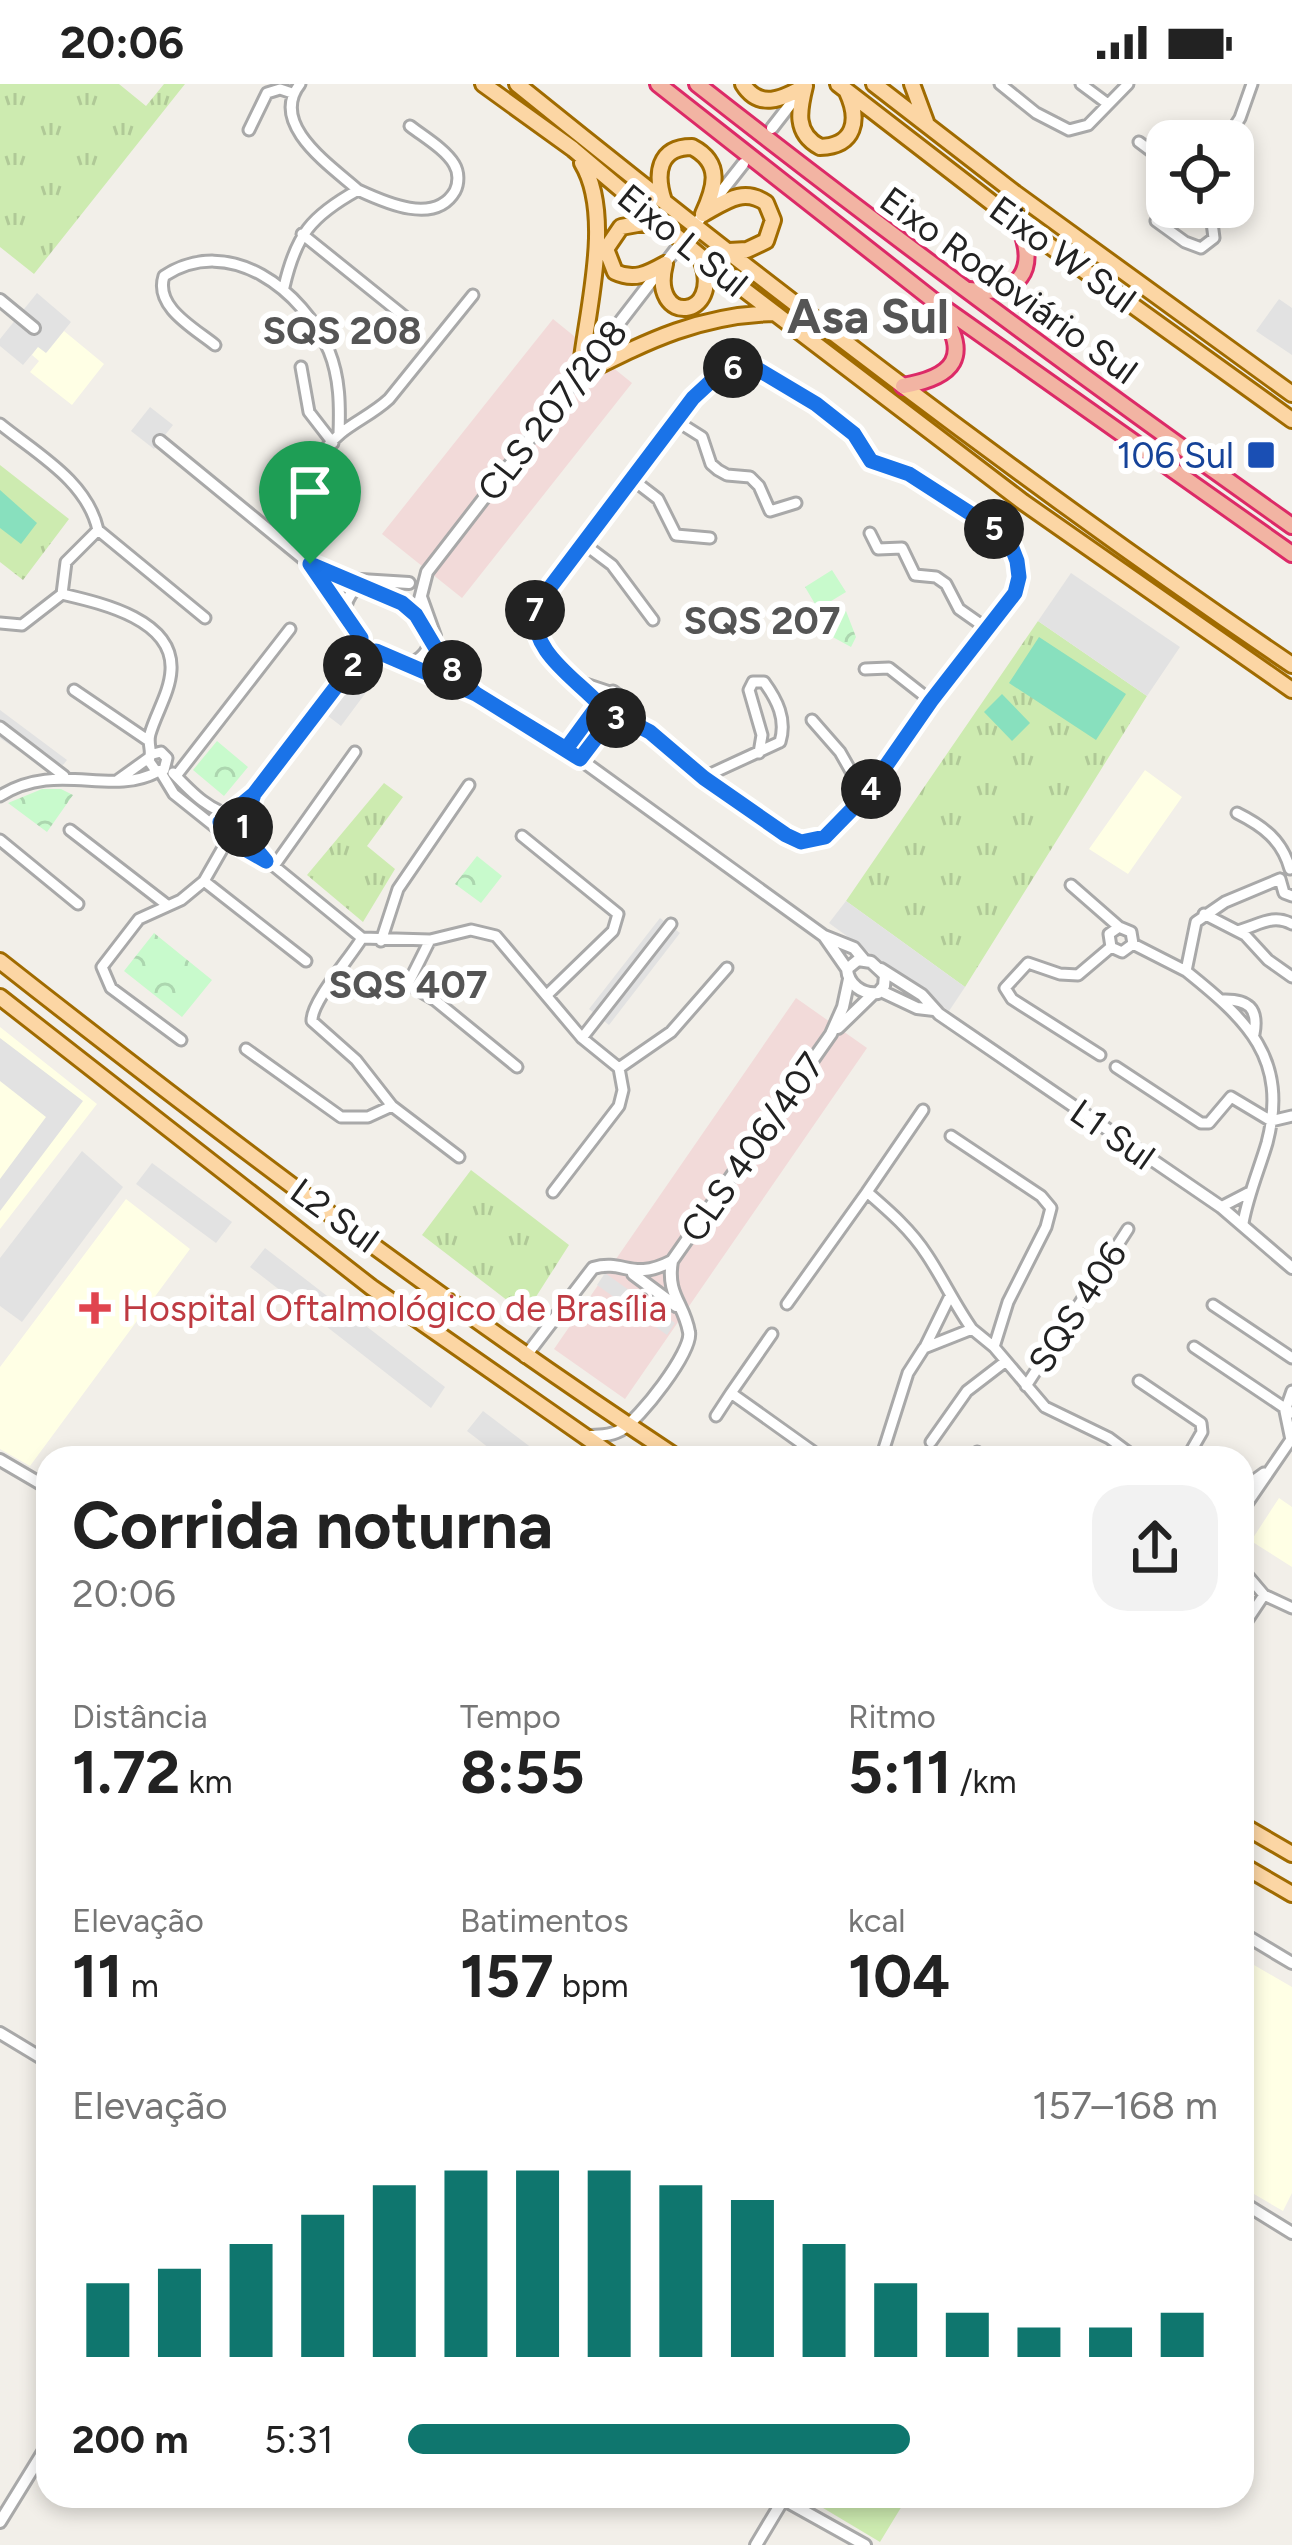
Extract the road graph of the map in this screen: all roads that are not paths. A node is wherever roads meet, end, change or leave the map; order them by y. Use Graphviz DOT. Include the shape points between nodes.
graph roads {
  1 [pos="483,84"];
  2 [pos="518,84"];
  3 [pos="658,84"];
  4 [pos="697,84"];
  5 [pos="743,84"];
  6 [pos="874,84"];
  7 [pos="912,84"];
  8 [pos="1000,84"];
  9 [pos="1082,84"];
  10 [pos="1128,84"];
  11 [pos="1252,84"];
  12 [pos="806,85"];
  13 [pos="843,88"];
  14 [pos="296,89"];
  15 [pos="1108,104"];
  16 [pos="1239,120"];
  17 [pos="410,127"];
  18 [pos="928,127"];
  19 [pos="772,128"];
  20 [pos="249,130"];
  21 [pos="1139,142"];
  22 [pos="1146,147"];
  23 [pos="573,149"];
  24 [pos="743,164"];
  25 [pos="358,190"];
  26 [pos="664,202"];
  27 [pos="701,217"];
  28 [pos="1018,223"];
  29 [pos="661,226"];
  30 [pos="1166,228"];
  31 [pos="1213,228"];
  32 [pos="302,234"];
  33 [pos="677,248"];
  34 [pos="729,250"];
  35 [pos="700,256"];
  36 [pos="665,264"];
  37 [pos="284,287"];
  38 [pos="963,290"];
  39 [pos="473,295"];
  40 [pos="934,301"];
  41 [pos="1,302"];
  42 [pos="775,313"];
  43 [pos="415,325"];
  44 [pos="34,328"];
  45 [pos="214,345"];
  46 [pos="301,367"];
  47 [pos="579,375"];
  48 [pos="904,386"];
  49 [pos="1292,394"];
  50 [pos="1292,419"];
  51 [pos="675,420"];
  52 [pos="0,424"];
  53 [pos="336,439"];
  54 [pos="160,440"];
  55 [pos="632,478"];
  56 [pos="796,503"];
  57 [pos="1292,526"];
  58 [pos="98,530"];
  59 [pos="870,533"];
  60 [pos="710,538"];
  61 [pos="584,544"];
  62 [pos="289,547"];
  63 [pos="1292,554"];
  64 [pos="310,564"];
  65 [pos="345,579"];
  66 [pos="414,587"];
  67 [pos="364,588"];
  68 [pos="62,594"];
  69 [pos="389,595"];
  70 [pos="344,615"];
  71 [pos="416,615"];
  72 [pos="205,618"];
  73 [pos="653,620"];
  74 [pos="0,623"];
  75 [pos="986,628"];
  76 [pos="290,629"];
  77 [pos="361,638"];
  78 [pos="428,638"];
  79 [pos="376,651"];
  80 [pos="355,662"];
  81 [pos="444,662"];
  82 [pos="1292,665"];
  83 [pos="406,666"];
  84 [pos="866,669"];
  85 [pos="571,679"];
  86 [pos="74,690"];
  87 [pos="1292,690"];
  88 [pos="607,691"];
  89 [pos="476,694"];
  90 [pos="931,701"];
  91 [pos="598,702"];
  92 [pos="627,706"];
  93 [pos="618,717"];
  94 [pos="812,720"];
  95 [pos="155,725"];
  96 [pos="0,727"];
  97 [pos="650,732"];
  98 [pos="762,735"];
  99 [pos="149,741"];
  100 [pos="780,742"];
  101 [pos="566,749"];
  102 [pos="355,752"];
  103 [pos="759,753"];
  104 [pos="154,754"];
  105 [pos="580,759"];
  106 [pos="162,769"];
  107 [pos="64,776"];
  108 [pos="176,776"];
  109 [pos="704,778"];
  110 [pos="118,780"];
  111 [pos="469,785"];
  112 [pos="254,794"];
  113 [pos="0,796"];
  114 [pos="865,796"];
  115 [pos="192,800"];
  116 [pos="1237,814"];
  117 [pos="228,815"];
  118 [pos="242,828"];
  119 [pos="70,830"];
  120 [pos="223,834"];
  121 [pos="521,836"];
  122 [pos="0,841"];
  123 [pos="270,864"];
  124 [pos="1291,869"];
  125 [pos="1280,879"];
  126 [pos="204,881"];
  127 [pos="1071,885"];
  128 [pos="1292,896"];
  129 [pos="77,904"];
  130 [pos="166,905"];
  131 [pos="1204,914"];
  132 [pos="671,924"];
  133 [pos="1292,924"];
  134 [pos="1119,927"];
  135 [pos="1238,931"];
  136 [pos="824,936"];
  137 [pos="362,938"];
  138 [pos="430,940"];
  139 [pos="381,941"];
  140 [pos="1132,944"];
  141 [pos="1111,947"];
  142 [pos="864,960"];
  143 [pos="306,961"];
  144 [pos="0,962"];
  145 [pos="727,968"];
  146 [pos="881,969"];
  147 [pos="1186,971"];
  148 [pos="848,974"];
  149 [pos="1292,977"];
  150 [pos="877,992"];
  151 [pos="548,994"];
  152 [pos="0,998"];
  153 [pos="934,1010"];
  154 [pos="831,1034"];
  155 [pos="582,1038"];
  156 [pos="181,1040"];
  157 [pos="246,1049"];
  158 [pos="1100,1055"];
  159 [pos="131,1065"];
  160 [pos="517,1067"];
  161 [pos="1116,1067"];
  162 [pos="619,1068"];
  163 [pos="157,1084"];
  164 [pos="116,1086"];
  165 [pos="141,1106"];
  166 [pos="392,1106"];
  167 [pos="923,1110"];
  168 [pos="1292,1116"];
  169 [pos="1271,1121"];
  170 [pos="951,1136"];
  171 [pos="459,1157"];
  172 [pos="553,1192"];
  173 [pos="867,1192"];
  174 [pos="1248,1193"];
  175 [pos="1221,1207"];
  176 [pos="1243,1223"];
  177 [pos="1128,1228"];
  178 [pos="672,1261"];
  179 [pos="1291,1265"];
  180 [pos="630,1272"];
  181 [pos="431,1288"];
  182 [pos="950,1298"];
  183 [pos="787,1304"];
  184 [pos="1213,1305"];
  185 [pos="679,1308"];
  186 [pos="943,1314"];
  187 [pos="467,1315"];
  188 [pos="416,1318"];
  189 [pos="972,1329"];
  190 [pos="772,1334"];
  191 [pos="444,1336"];
  192 [pos="957,1336"];
  193 [pos="994,1347"];
  194 [pos="1194,1347"];
  195 [pos="924,1348"];
  196 [pos="525,1357"];
  197 [pos="1292,1358"];
  198 [pos="1006,1361"];
  199 [pos="1139,1381"];
  200 [pos="1026,1385"];
  201 [pos="1292,1390"];
  202 [pos="731,1394"];
  203 [pos="1289,1412"];
  204 [pos="716,1416"];
  205 [pos="628,1425"];
  206 [pos="581,1436"];
  207 [pos="1292,1439"];
  208 [pos="931,1442"];
  209 [pos="597,1446"];
  210 [pos="660,1446"];
  211 [pos="805,1446"];
  212 [pos="884,1446"];
  213 [pos="1112,1446"];
  214 [pos="1194,1446"];
  215 [pos="0,1460"];
  216 [pos="1268,1470"];
  217 [pos="1254,1480"];
  218 [pos="36,1481"];
  219 [pos="1254,1492"];
  220 [pos="1254,1582"];
  221 [pos="1264,1595"];
  222 [pos="1292,1609"];
  223 [pos="1254,1610"];
  224 [pos="1254,1833"];
  225 [pos="1292,1854"];
  226 [pos="1254,1872"];
  227 [pos="1292,1894"];
  228 [pos="1254,1940"];
  229 [pos="1292,1963"];
  230 [pos="0,2033"];
  231 [pos="36,2055"];
  232 [pos="1254,2209"];
  233 [pos="1292,2233"];
  234 [pos="36,2464"];
  235 [pos="775,2508"];
  236 [pos="798,2508"];
  237 [pos="0,2522"];
  238 [pos="756,2545"];
  239 [pos="865,2545"];
  1 -- 23 [label="main road, Eixo L Sul"];
  2 -- 26 [label="main road, Eixo L Sul"];
  3 -- 40 [label="highway, Eixo Rodoviário Sul"];
  4 -- 38 [label="highway, Eixo Rodoviário Sul"];
  5 -- 12 [label="main road" via="762,100"];
  6 -- 18 [label="main road, Eixo W Sul"];
  7 -- 18 [label="main road"];
  8 -- 15 [label="street" via="1069,130 1088,125"];
  9 -- 15 [label="street"];
  10 -- 15 [label="street"];
  11 -- 16 [label="street"];
  12 -- 13 [label="main road" via="799,121 820,146 853,133"];
  12 -- 19 [label="street"];
  13 -- 28 [label="main road, Eixo W Sul"];
  14 -- 20 [label="street" via="267,93"];
  14 -- 25 [label="street" via="293,123"];
  17 -- 25 [label="street" via="453,161 455,191 435,206 401,208"];
  18 -- 49 [label="main road, Eixo W Sul"];
  21 -- 22 [label="street"];
  23 -- 29 [label="main road, Eixo L Sul"];
  23 -- 47 [label="main road" via="599,208"];
  24 -- 27 [label="street"];
  25 -- 32 [label="street"];
  26 -- 27 [label="main road" via="658,168 672,150 692,147 709,158 715,177"];
  26 -- 34 [label="main road, Eixo L Sul"];
  27 -- 34 [label="main road" via="738,195 766,203 773,220 766,242"];
  28 -- 38 [label="highway" via="1028,245 1022,276 999,292"];
  28 -- 50 [label="main road, Eixo W Sul"];
  29 -- 35 [label="main road, Eixo L Sul"];
  29 -- 36 [label="main road" via="621,227 606,249 615,272 627,278"];
  30 -- 31 [label="street" via="1201,248 1214,238"];
  32 -- 37 [label="street"];
  32 -- 43 [label="street"];
  33 -- 36 [label="street, CLS 207/208"];
  34 -- 48 [label="main road, Eixo L Sul"];
  35 -- 36 [label="main road" via="706,293 689,307 663,295"];
  35 -- 42 [label="main road, Eixo L Sul"];
  36 -- 47 [label="street, CLS 207/208"];
  37 -- 45 [label="street" via="225,262 164,276 167,304"];
  37 -- 53 [label="street" via="329,352 340,401"];
  38 -- 57 [label="highway, Eixo Rodoviário Sul"];
  39 -- 53 [label="street" via="389,399"];
  40 -- 48 [label="highway" via="953,330 956,356 940,376"];
  40 -- 63 [label="highway, Eixo Rodoviário Sul"];
  41 -- 44 [label="street"];
  42 -- 47 [label="main road" via="691,324"];
  42 -- 87 [label="main road, Eixo L Sul" via="1023,502"];
  46 -- 53 [label="street" via="309,412"];
  47 -- 66 [label="street, CLS 207/208"];
  48 -- 82 [label="main road, Eixo L Sul"];
  51 -- 55 [label="street"];
  51 -- 56 [label="street" via="702,437 718,470 749,477 770,511"];
  51 -- 75 [label="street" via="709,381 738,366 816,404 854,434 871,461 909,474 1012,548 1015,593"];
  52 -- 58 [label="street" via="75,485"];
  53 -- 62 [label="street" via="302,485"];
  54 -- 62 [label="street"];
  55 -- 60 [label="street" via="658,499 676,536"];
  55 -- 61 [label="street"];
  58 -- 68 [label="street" via="66,562"];
  58 -- 72 [label="street"];
  59 -- 75 [label="street" via="878,549 902,548 915,575 946,584 959,609"];
  61 -- 73 [label="street" via="612,565"];
  61 -- 85 [label="street" via="533,619 544,648"];
  62 -- 64 [label="street"];
  64 -- 65 [label="street"];
  64 -- 70 [label="street"];
  65 -- 66 [label="street"];
  65 -- 67 [label="street"];
  66 -- 69 [label="street, CLS 207/208"];
  66 -- 71 [label="street"];
  66 -- 81 [label="street"];
  67 -- 69 [label="street"];
  67 -- 70 [label="street" via="347,596"];
  68 -- 74 [label="street" via="22,625"];
  68 -- 95 [label="street" via="141,622 163,641 172,672"];
  69 -- 71 [label="street"];
  70 -- 77 [label="street"];
  71 -- 78 [label="street"];
  75 -- 90 [label="street"];
  76 -- 108 [label="street"];
  77 -- 79 [label="street"];
  77 -- 80 [label="street"];
  78 -- 81 [label="street"];
  78 -- 83 [label="street" via="423,656"];
  79 -- 80 [label="street"];
  79 -- 83 [label="street"];
  80 -- 112 [label="street"];
  81 -- 89 [label="street"];
  83 -- 89 [label="street"];
  84 -- 90 [label="street" via="890,668"];
  85 -- 88 [label="street"];
  85 -- 91 [label="street"];
  86 -- 99 [label="street"];
  88 -- 91 [label="street"];
  88 -- 92 [label="street"];
  89 -- 101 [label="street"];
  90 -- 114 [label="street"];
  91 -- 93 [label="street"];
  91 -- 101 [label="street"];
  92 -- 93 [label="street"];
  92 -- 97 [label="street"];
  93 -- 97 [label="street"];
  93 -- 105 [label="street"];
  94 -- 114 [label="street"];
  95 -- 99 [label="street"];
  95 -- 104 [label="street"];
  96 -- 107 [label="street"];
  97 -- 109 [label="street"];
  98 -- 100 [label="street"];
  98 -- 100 [label="street" via="749,690 758,680 779,707"];
  98 -- 103 [label="street"];
  99 -- 104 [label="street"];
  100 -- 103 [label="street"];
  101 -- 105 [label="street"];
  102 -- 123 [label="street"];
  103 -- 109 [label="street"];
  104 -- 106 [label="street" via="149,765"];
  104 -- 106 [label="street" via="167,758"];
  104 -- 110 [label="street"];
  105 -- 136 [label="street"];
  106 -- 108 [label="street"];
  106 -- 110 [label="street"];
  106 -- 115 [label="street" via="170,789"];
  107 -- 110 [label="street"];
  107 -- 113 [label="street"];
  108 -- 115 [label="street"];
  109 -- 114 [label="street" via="801,842 825,837"];
  111 -- 139 [label="street" via="398,890"];
  112 -- 117 [label="street"];
  112 -- 118 [label="street"];
  115 -- 117 [label="street"];
  115 -- 120 [label="street"];
  116 -- 124 [label="street" via="1271,834"];
  117 -- 118 [label="street"];
  117 -- 120 [label="street"];
  118 -- 120 [label="street"];
  118 -- 123 [label="street"];
  119 -- 130 [label="street"];
  120 -- 123 [label="street"];
  120 -- 126 [label="street"];
  121 -- 151 [label="street" via="618,914 613,931"];
  122 -- 129 [label="street"];
  123 -- 137 [label="street"];
  124 -- 125 [label="street"];
  125 -- 128 [label="street"];
  125 -- 131 [label="street"];
  126 -- 130 [label="street"];
  126 -- 143 [label="street"];
  127 -- 134 [label="street"];
  130 -- 156 [label="street" via="140,919 102,973"];
  131 -- 135 [label="street"];
  131 -- 147 [label="street"];
  132 -- 155 [label="street"];
  133 -- 135 [label="street" via="1270,919"];
  134 -- 140 [label="street" via="1131,932"];
  134 -- 141 [label="street" via="1109,934"];
  135 -- 149 [label="street"];
  136 -- 142 [label="street"];
  136 -- 148 [label="street"];
  137 -- 139 [label="street"];
  137 -- 166 [label="street" via="311,1017"];
  138 -- 139 [label="street"];
  138 -- 151 [label="street" via="490,933"];
  138 -- 160 [label="street" via="408,984"];
  140 -- 141 [label="street" via="1123,952"];
  140 -- 147 [label="street"];
  141 -- 158 [label="street" via="1078,975 1031,962 1005,988"];
  142 -- 146 [label="street, L1 Sul"];
  142 -- 148 [label="street"];
  144 -- 159 [label="main road, L2 Sul"];
  145 -- 162 [label="street" via="671,1033"];
  146 -- 150 [label="street"];
  146 -- 153 [label="street, L1 Sul"];
  147 -- 169 [label="street" via="1253,1034 1269,1063"];
  148 -- 150 [label="street, L1 Sul"];
  148 -- 154 [label="street, CLS 406/407"];
  150 -- 153 [label="street, L1 Sul"];
  150 -- 154 [label="street, CLS 406/407"];
  151 -- 155 [label="street"];
  152 -- 164 [label="main road, L2 Sul"];
  153 -- 175 [label="street, L1 Sul"];
  154 -- 178 [label="street, CLS 406/407"];
  155 -- 162 [label="street"];
  157 -- 166 [label="street" via="341,1117"];
  159 -- 163 [label="main road, L2 Sul"];
  159 -- 164 [label="main road" via="129,1079"];
  161 -- 169 [label="street" via="1202,1123 1227,1100 1241,1100"];
  162 -- 172 [label="street" via="619,1106"];
  163 -- 165 [label="main road" via="142,1090"];
  163 -- 181 [label="main road, L2 Sul"];
  164 -- 165 [label="main road, L2 Sul"];
  165 -- 188 [label="main road, L2 Sul"];
  166 -- 171 [label="street"];
  167 -- 173 [label="street"];
  168 -- 169 [label="street"];
  169 -- 174 [label="street"];
  170 -- 193 [label="street, SQS 406" via="1051,1208"];
  173 -- 182 [label="street, SQS 406" via="926,1253"];
  173 -- 183 [label="street"];
  174 -- 175 [label="street"];
  174 -- 176 [label="street"];
  175 -- 176 [label="street, L1 Sul"];
  176 -- 179 [label="street, L1 Sul"];
  177 -- 200 [label="street, SQS 406"];
  178 -- 180 [label="street"];
  178 -- 185 [label="street"];
  180 -- 185 [label="street"];
  180 -- 196 [label="street" via="593,1268"];
  181 -- 187 [label="main road, L2 Sul"];
  181 -- 188 [label="main road" via="434,1307"];
  182 -- 186 [label="street"];
  182 -- 189 [label="street, SQS 406"];
  184 -- 197 [label="street"];
  185 -- 205 [label="street" via="689,1342"];
  186 -- 192 [label="street"];
  186 -- 195 [label="street"];
  187 -- 191 [label="main road" via="451,1316"];
  187 -- 196 [label="main road, L2 Sul"];
  188 -- 191 [label="main road, L2 Sul"];
  189 -- 192 [label="street"];
  189 -- 193 [label="street, SQS 406"];
  190 -- 202 [label="street"];
  191 -- 206 [label="main road, L2 Sul"];
  192 -- 195 [label="street"];
  193 -- 198 [label="street, SQS 406"];
  194 -- 203 [label="street"];
  195 -- 212 [label="street"];
  196 -- 205 [label="main road, L2 Sul"];
  198 -- 200 [label="street, SQS 406"];
  198 -- 208 [label="street, SQS 406" via="968,1391"];
  199 -- 214 [label="street" via="1201,1423"];
  200 -- 213 [label="street, SQS 406" via="1046,1407"];
  201 -- 203 [label="street"];
  202 -- 204 [label="street"];
  202 -- 211 [label="street"];
  203 -- 207 [label="street"];
  205 -- 206 [label="street"];
  205 -- 210 [label="main road, L2 Sul"];
  206 -- 209 [label="main road, L2 Sul"];
  207 -- 216 [label="street"];
  215 -- 218 [label="street"];
  216 -- 217 [label="street"];
  216 -- 219 [label="street"];
  220 -- 221 [label="street"];
  221 -- 222 [label="street"];
  221 -- 223 [label="street"];
  224 -- 225 [label="main road"];
  226 -- 227 [label="main road"];
  228 -- 229 [label="street"];
  230 -- 231 [label="street"];
  232 -- 233 [label="street"];
  234 -- 237 [label="street"];
  235 -- 238 [label="street"];
  236 -- 239 [label="street"];
}
